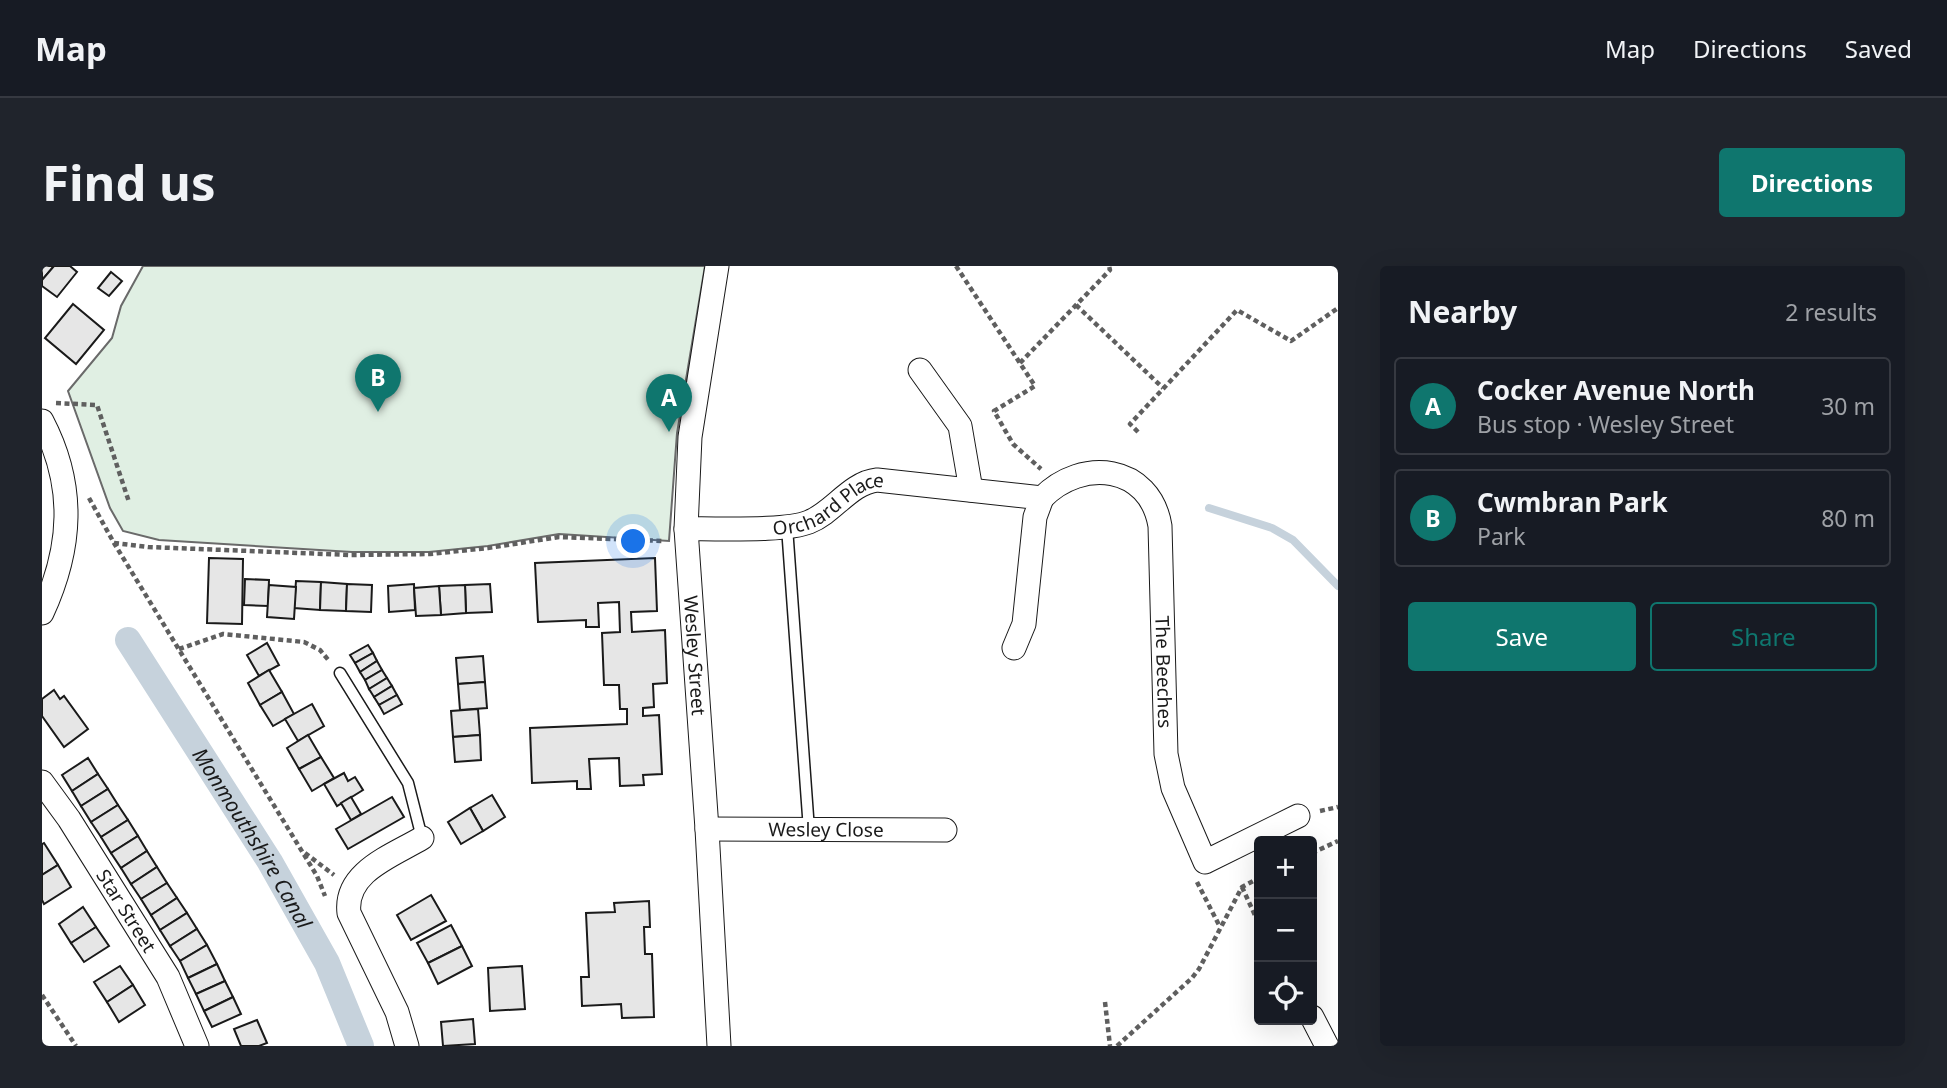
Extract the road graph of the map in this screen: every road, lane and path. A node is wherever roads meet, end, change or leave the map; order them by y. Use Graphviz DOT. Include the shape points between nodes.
graph roads {
  1 [pos="718,266"];
  2 [pos="956,266"];
  3 [pos="1109,266"];
  4 [pos="1076,305"];
  5 [pos="1338,307"];
  6 [pos="1020,363"];
  7 [pos="920,370"];
  8 [pos="1163,388"];
  9 [pos="49,412"];
  10 [pos="1138,432"];
  11 [pos="971,490"];
  12 [pos="1050,491"];
  13 [pos="66,498"];
  14 [pos="129,502"];
  15 [pos="787,527"];
  16 [pos="686,535"];
  17 [pos="114,543"];
  18 [pos="42,613"];
  19 [pos="1014,648"];
  20 [pos="178,649"];
  21 [pos="340,673"];
  22 [pos="42,782"];
  23 [pos="1298,816"];
  24 [pos="707,829"];
  25 [pos="809,830"];
  26 [pos="945,830"];
  27 [pos="422,838"];
  28 [pos="1338,841"];
  29 [pos="302,851"];
  30 [pos="1317,851"];
  31 [pos="1254,881"];
  32 [pos="1242,887"];
  33 [pos="350,890"];
  34 [pos="326,899"];
  35 [pos="1254,913"];
  36 [pos="42,995"];
  37 [pos="1105,1002"];
  38 [pos="1316,1025"];
  39 [pos="191,1044"];
  40 [pos="76,1046"];
  41 [pos="407,1046"];
  42 [pos="719,1046"];
  43 [pos="1110,1046"];
  44 [pos="1117,1046"];
  45 [pos="1327,1046"];
  1 -- 16 [label="street, Wesley Street" via="690,437"];
  2 -- 6 [label="path"];
  3 -- 4 [label="path"];
  4 -- 6 [label="path"];
  4 -- 8 [label="path"];
  5 -- 8 [label="path" via="1291,341 1237,310"];
  6 -- 12 [label="path" via="1035,386 994,411"];
  7 -- 11 [label="street" via="960,426"];
  8 -- 10 [label="path" via="1130,424"];
  9 -- 13 [label="street"];
  9 -- 14 [label="path" via="97,405"];
  11 -- 12 [label="street, Orchard Place"];
  11 -- 15 [label="street, Orchard Place" via="870,481 806,524"];
  12 -- 19 [label="street" via="1035,517 1024,624"];
  12 -- 23 [label="street, The Beeches" via="1094,471 1138,486 1154,501 1160,526 1166,754 1173,788 1205,862"];
  13 -- 17 [label="path" via="88,497"];
  13 -- 18 [label="street" via="64,548"];
  15 -- 16 [label="street, Orchard Place"];
  15 -- 25 [label="lane"];
  16 -- 17 [label="path" via="559,537 430,554 351,555"];
  16 -- 24 [label="street, Wesley Street"];
  17 -- 20 [label="path"];
  20 -- 21 [label="path" via="223,634 304,642 320,650"];
  20 -- 29 [label="path"];
  21 -- 27 [label="lane" via="408,783"];
  22 -- 39 [label="street, Star Street" via="168,977"];
  24 -- 25 [label="street, Wesley Close"];
  24 -- 42 [label="street, Wesley Street"];
  25 -- 26 [label="street, Wesley Close"];
  27 -- 33 [label="street" via="367,871"];
  28 -- 30 [label="path"];
  29 -- 33 [label="path"];
  29 -- 34 [label="path"];
  31 -- 32 [label="path"];
  32 -- 35 [label="path"];
  32 -- 44 [label="path" via="1196,973"];
  33 -- 41 [label="street" via="349,913 397,1012"];
  36 -- 40 [label="path"];
  37 -- 43 [label="path"];
  38 -- 45 [label="street"];
}
